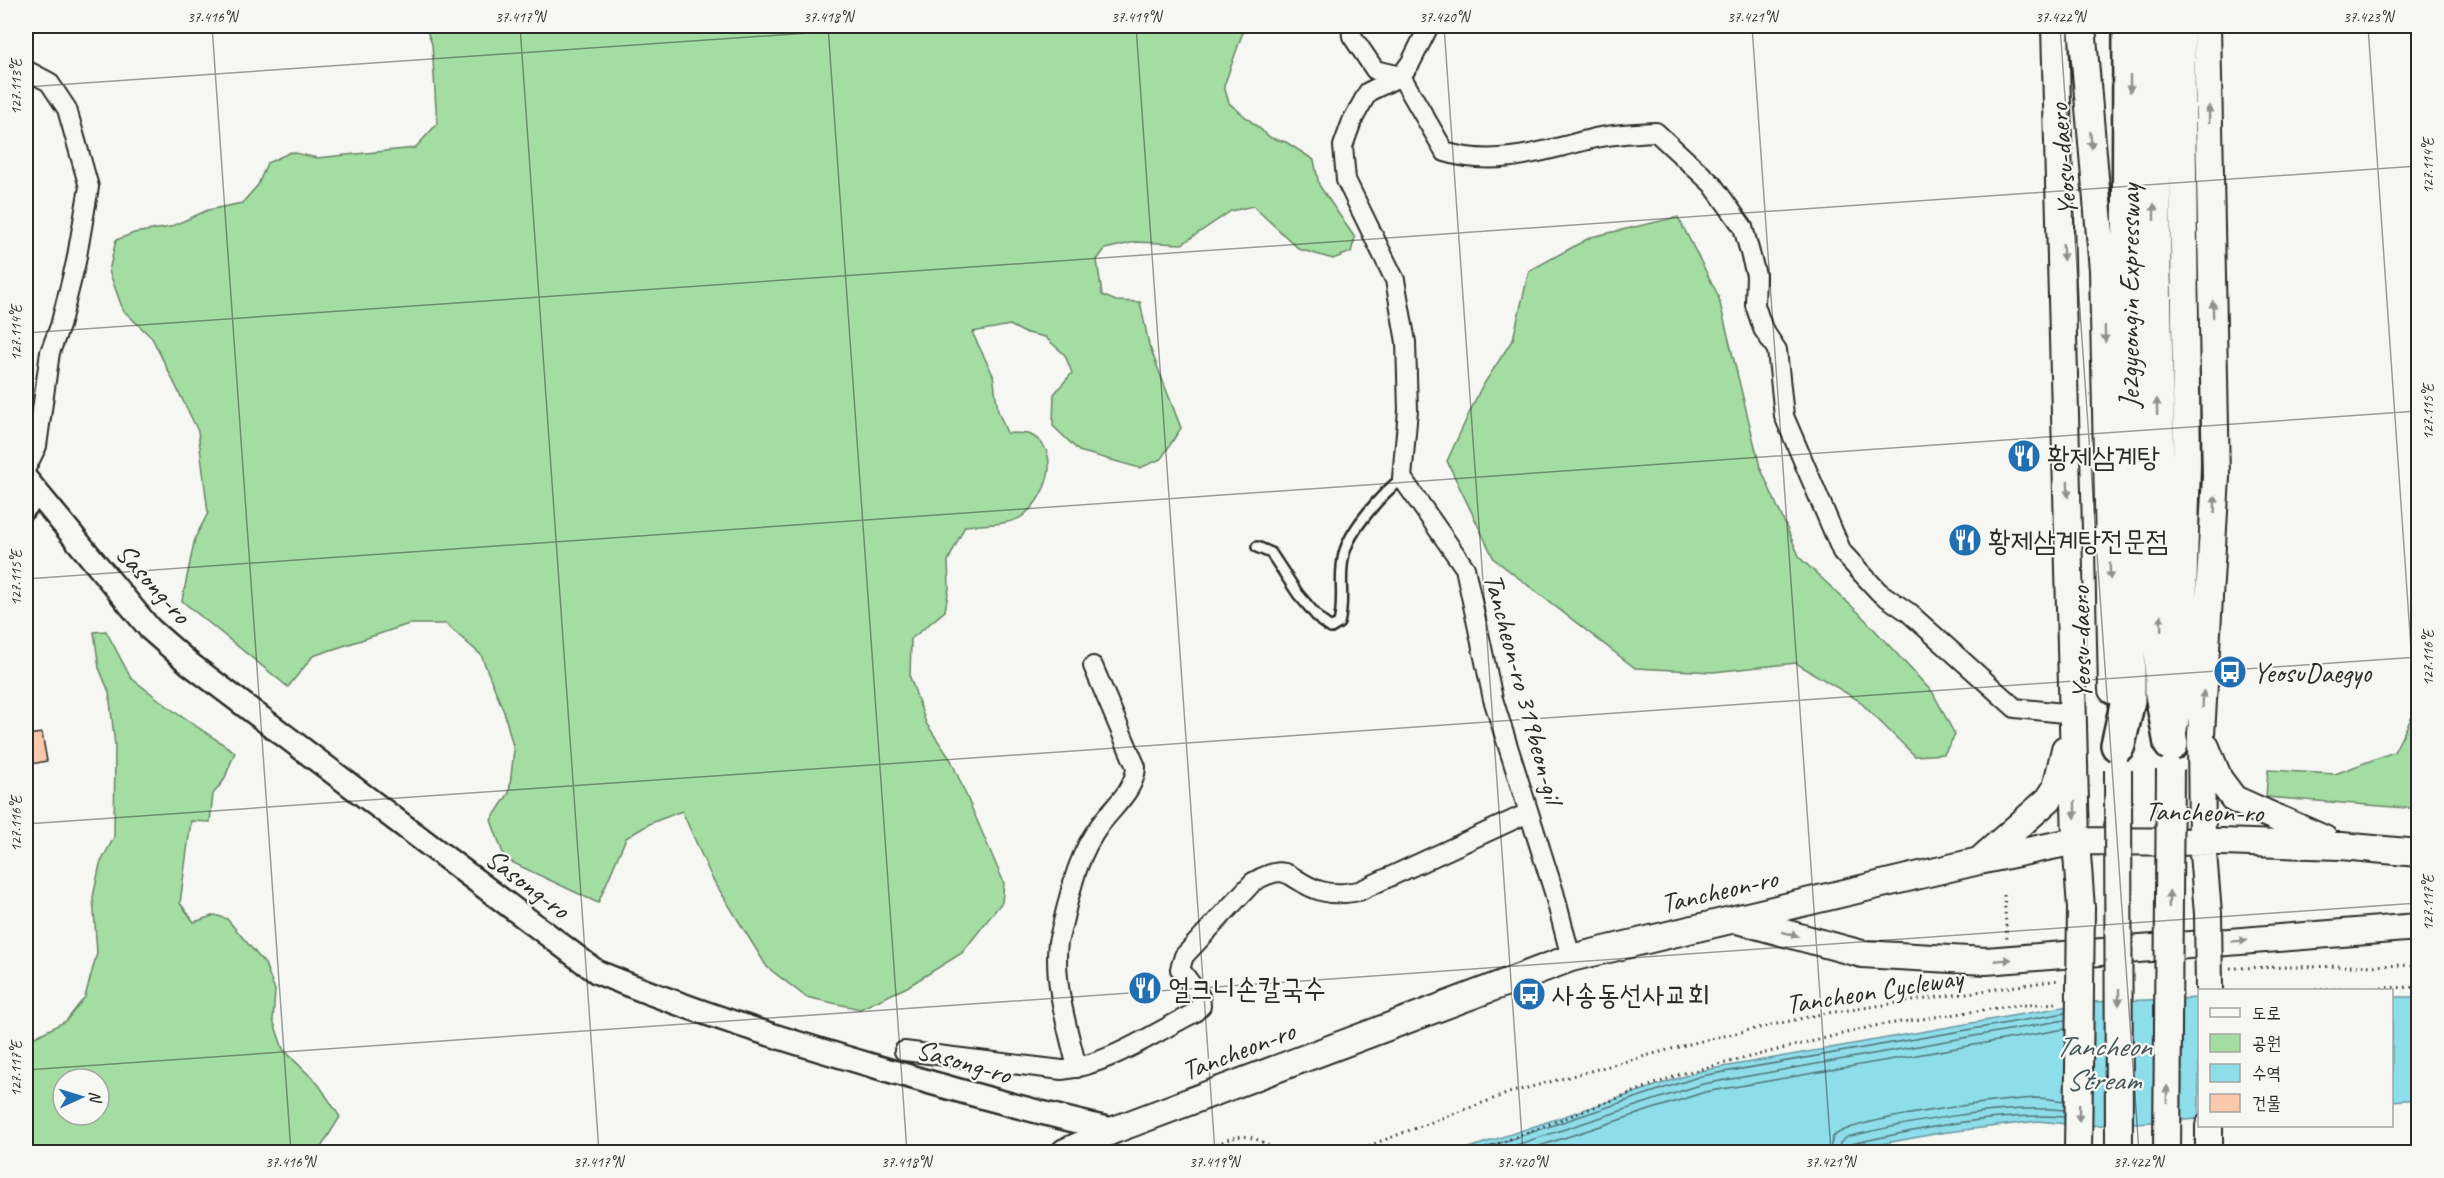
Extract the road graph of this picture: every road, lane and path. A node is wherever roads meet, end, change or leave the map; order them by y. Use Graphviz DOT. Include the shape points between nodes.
graph roads {
  1 [pos="1352,26"];
  2 [pos="1429,26"];
  3 [pos="2055,26"];
  4 [pos="2082,26"];
  5 [pos="2130,26"];
  6 [pos="2154,26"];
  7 [pos="2181,26"];
  8 [pos="2207,26"];
  9 [pos="26,70"];
  10 [pos="1401,76"];
  11 [pos="26,468"];
  12 [pos="1402,478"];
  13 [pos="26,479"];
  14 [pos="42,499"];
  15 [pos="26,515"];
  16 [pos="1257,547"];
  17 [pos="1093,666"];
  18 [pos="2073,714"];
  19 [pos="2181,749"];
  20 [pos="2118,758"];
  21 [pos="1528,813"];
  22 [pos="2076,841"];
  23 [pos="2202,841"];
  24 [pos="2341,846"];
  25 [pos="2418,853"];
  26 [pos="1979,861"];
  27 [pos="2004,895"];
  28 [pos="1734,919"];
  29 [pos="2418,927"];
  30 [pos="2008,947"];
  31 [pos="1571,957"];
  32 [pos="2418,965"];
  33 [pos="2224,968"];
  34 [pos="2064,980"];
  35 [pos="2418,987"];
  36 [pos="2209,989"];
  37 [pos="2341,989"];
  38 [pos="2070,1003"];
  39 [pos="904,1051"];
  40 [pos="1077,1068"];
  41 [pos="2209,1127"];
  42 [pos="1114,1131"];
  43 [pos="2418,1149"];
  44 [pos="1065,1152"];
  45 [pos="1200,1152"];
  46 [pos="1278,1152"];
  47 [pos="1352,1152"];
  48 [pos="1476,1152"];
  49 [pos="2078,1152"];
  50 [pos="2119,1152"];
  51 [pos="2167,1152"];
  52 [pos="2209,1152"];
  53 [pos="2384,1152"];
  1 -- 10 [label="street" via="1352,36 1375,70"];
  2 -- 10 [label="street"];
  3 -- 18 [label="main road, one-way"];
  4 -- 20 [label="main road, Yeosu-daero, one-way" via="2103,270 2112,704"];
  5 -- 20 [label="highway, Je2gyeongin Expressway, one-way" via="2128,700"];
  19 -- 6 [label="highway, Je2gyeongin Expressway, one-way" via="2162,694"];
  7 -- 19 [label="main road" via="2187,464"];
  19 -- 8 [label="main road, one-way" via="2216,477"];
  9 -- 11 [label="street" via="49,82 67,109 89,187 76,262 50,352 37,446"];
  10 -- 12 [label="street" via="1368,92 1344,146 1346,180 1395,280 1406,342 1408,410"];
  10 -- 18 [label="street" via="1445,152 1463,158 1514,158 1617,134 1656,132 1683,155 1712,184 1743,227 1756,275 1755,305 1763,329 1777,350 1784,416 1842,552 1879,592 1908,612 2015,708"];
  12 -- 16 [label="lane" via="1380,496 1344,554 1343,607 1339,623 1331,628 1298,594 1271,553"];
  12 -- 21 [label="street, Tancheon-ro 319beon-gil" via="1466,568 1493,699"];
  13 -- 14 [label="street, Sasong-ro"];
  14 -- 15 [label="lane"];
  14 -- 42 [label="street, Sasong-ro" via="150,629 190,664 597,972 672,1003 828,1053 1036,1113"];
  17 -- 40 [label="street" via="1136,767 1130,786 1095,831 1078,861 1058,942 1066,1022"];
  18 -- 22 [label="main road, one-way"];
  18 -- 26 [label="main road" via="2049,799"];
  19 -- 23 [label="main road"];
  19 -- 24 [label="main road" via="2219,779 2234,799"];
  51 -- 19 [label="main road, one-way, bridge"];
  20 -- 50 [label="main road, Yeosu-daero, one-way, bridge"];
  21 -- 31 [label="street, Tancheon-ro 319beon-gil"];
  21 -- 40 [label="street" via="1359,891 1321,891 1285,871 1253,882 1184,956 1180,969 1200,996 1201,1006 1131,1045"];
  22 -- 23 [label="main road, Tancheon-ro"];
  22 -- 26 [label="main road, Tancheon-ro"];
  22 -- 49 [label="main road, one-way, bridge" via="2081,908"];
  23 -- 24 [label="main road, Tancheon-ro"];
  23 -- 36 [label="main road, bridge"];
  24 -- 25 [label="main road, Tancheon-ro"];
  26 -- 28 [label="main road, Tancheon-ro"];
  27 -- 30 [label="path"];
  28 -- 29 [label="main road, one-way" via="1862,954 1986,961"];
  28 -- 31 [label="main road, Tancheon-ro"];
  31 -- 42 [label="main road, Tancheon-ro"];
  32 -- 33 [label="path"];
  34 -- 47 [label="path, Tancheon Cycleway" via="1821,1014 1697,1042 1509,1093"];
  35 -- 37 [label="path"];
  38 -- 48 [label="path" via="2011,1006 1874,1026 1772,1051 1681,1074"];
  39 -- 40 [label="street" via="1062,1070"];
  41 -- 52 [label="main road"];
  42 -- 44 [label="main road, Tancheon-ro"];
  43 -- 53 [label="path"];
  45 -- 46 [label="path" via="1239,1134 1260,1140"];
}
